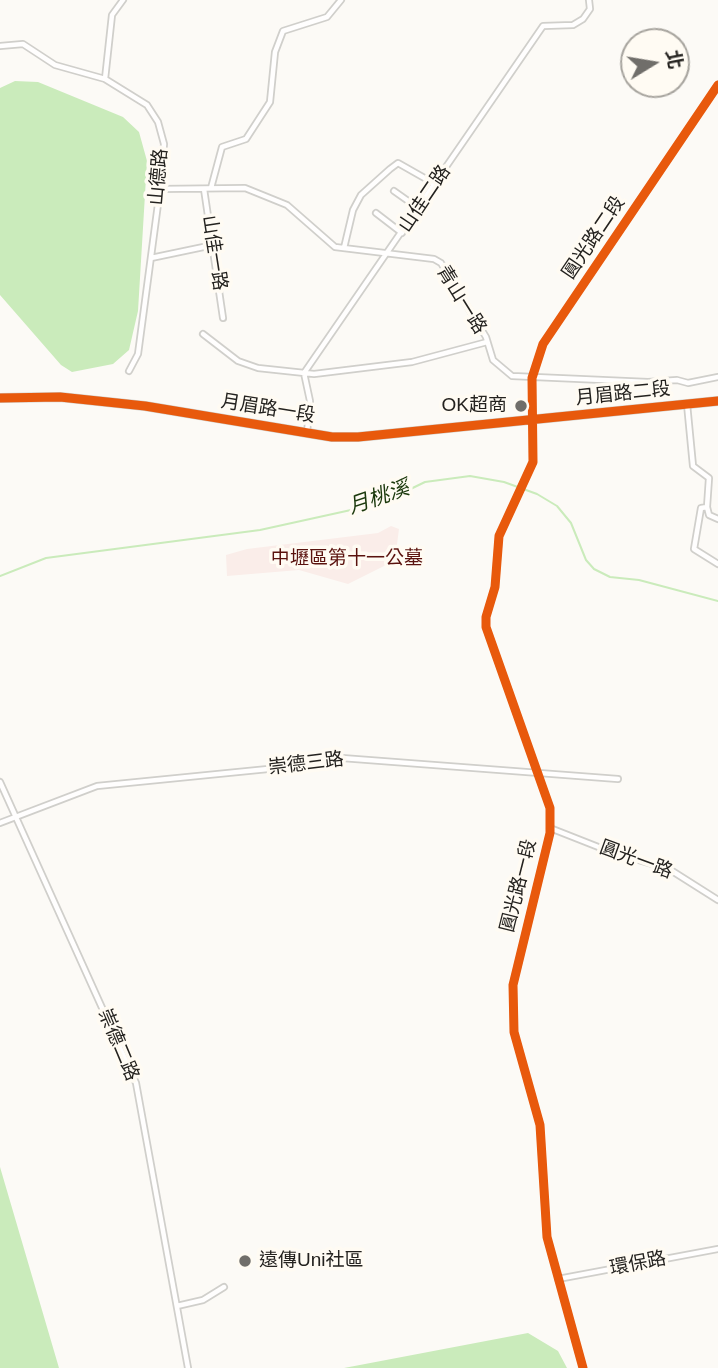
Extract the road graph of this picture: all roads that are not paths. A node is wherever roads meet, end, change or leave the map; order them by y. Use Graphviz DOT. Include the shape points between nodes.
graph roads {
  1 [pos="122,0"];
  2 [pos="341,0"];
  3 [pos="589,0"];
  4 [pos="0,46"];
  5 [pos="105,79"];
  6 [pos="718,85"];
  7 [pos="435,184"];
  8 [pos="211,188"];
  9 [pos="160,189"];
  10 [pos="204,189"];
  11 [pos="394,191"];
  12 [pos="418,208"];
  13 [pos="376,213"];
  14 [pos="402,233"];
  15 [pos="213,245"];
  16 [pos="344,248"];
  17 [pos="387,254"];
  18 [pos="152,258"];
  19 [pos="223,318"];
  20 [pos="203,334"];
  21 [pos="487,342"];
  22 [pos="128,371"];
  23 [pos="304,373"];
  24 [pos="718,377"];
  25 [pos="532,378"];
  26 [pos="0,398"];
  27 [pos="718,401"];
  28 [pos="687,404"];
  29 [pos="532,422"];
  30 [pos="307,433"];
  31 [pos="707,507"];
  32 [pos="718,519"];
  33 [pos="718,564"];
  34 [pos="539,771"];
  35 [pos="618,779"];
  36 [pos="0,782"];
  37 [pos="14,815"];
  38 [pos="0,823"];
  39 [pos="550,828"];
  40 [pos="718,900"];
  41 [pos="718,1249"];
  42 [pos="558,1279"];
  43 [pos="224,1287"];
  44 [pos="177,1306"];
  45 [pos="188,1368"];
  46 [pos="583,1368"];
  1 -- 5 [label="street" via="113,15"];
  2 -- 8 [label="street, 山佳一路" via="327,18 282,31 270,102 246,139 222,147"];
  3 -- 7 [label="street, 山佳二路" via="590,9 573,25 543,26"];
  4 -- 5 [label="street, 山德路" via="23,44 55,65"];
  5 -- 9 [label="street, 山德路" via="139,99 158,122 164,144"];
  6 -- 25 [label="street, 圓光路二段" via="543,344"];
  7 -- 12 [label="street, 山佳二路"];
  7 -- 16 [label="street" via="398,163 361,195"];
  8 -- 10 [label="street, 青山一路"];
  8 -- 16 [label="street, 青山一路" via="245,188 279,200 335,247"];
  9 -- 10 [label="street, 青山一路"];
  9 -- 18 [label="street, 山德路"];
  10 -- 15 [label="street, 山佳一路"];
  11 -- 12 [label="street"];
  12 -- 14 [label="street, 山佳二路"];
  13 -- 14 [label="street"];
  14 -- 17 [label="street, 山佳二路"];
  15 -- 18 [label="street"];
  15 -- 19 [label="street, 山佳一路"];
  16 -- 17 [label="street, 青山一路"];
  17 -- 21 [label="street, 青山一路" via="441,263"];
  17 -- 23 [label="street, 山佳二路"];
  18 -- 22 [label="street, 山德路" via="138,354"];
  20 -- 23 [label="street" via="238,361"];
  21 -- 23 [label="street" via="412,362"];
  21 -- 25 [label="street, 青山一路" via="493,360 512,376"];
  23 -- 30 [label="street" via="310,393"];
  24 -- 25 [label="street, 青山一路" via="688,383"];
  25 -- 29 [label="street, 圓光路二段"];
  26 -- 30 [label="street, 月眉路一段" via="60,397 145,406"];
  27 -- 28 [label="street, 月眉路二段"];
  28 -- 29 [label="street, 月眉路二段"];
  28 -- 31 [label="street" via="694,466 709,478"];
  29 -- 30 [label="street, 月眉路一段" via="358,437"];
  29 -- 34 [label="street, 圓光路一段" via="533,462 499,536 486,627"];
  31 -- 32 [label="street" via="709,515"];
  31 -- 33 [label="street" via="701,508 694,549"];
  34 -- 35 [label="street, 崇德三路"];
  34 -- 37 [label="street, 崇德三路" via="342,758 97,786"];
  34 -- 39 [label="street, 圓光路一段" via="547,793"];
  36 -- 37 [label="street, 崇德二路"];
  37 -- 38 [label="street, 崇德三路"];
  37 -- 44 [label="street, 崇德二路" via="136,1083"];
  39 -- 40 [label="street, 圓光一路" via="669,869"];
  39 -- 42 [label="street, 圓光路一段" via="513,985 513,1003 514,1032 540,1125 547,1237"];
  41 -- 42 [label="street, 環保路"];
  42 -- 46 [label="street, 圓光路一段"];
  43 -- 44 [label="street" via="203,1300"];
  44 -- 45 [label="street, 崇德二路"];
}
